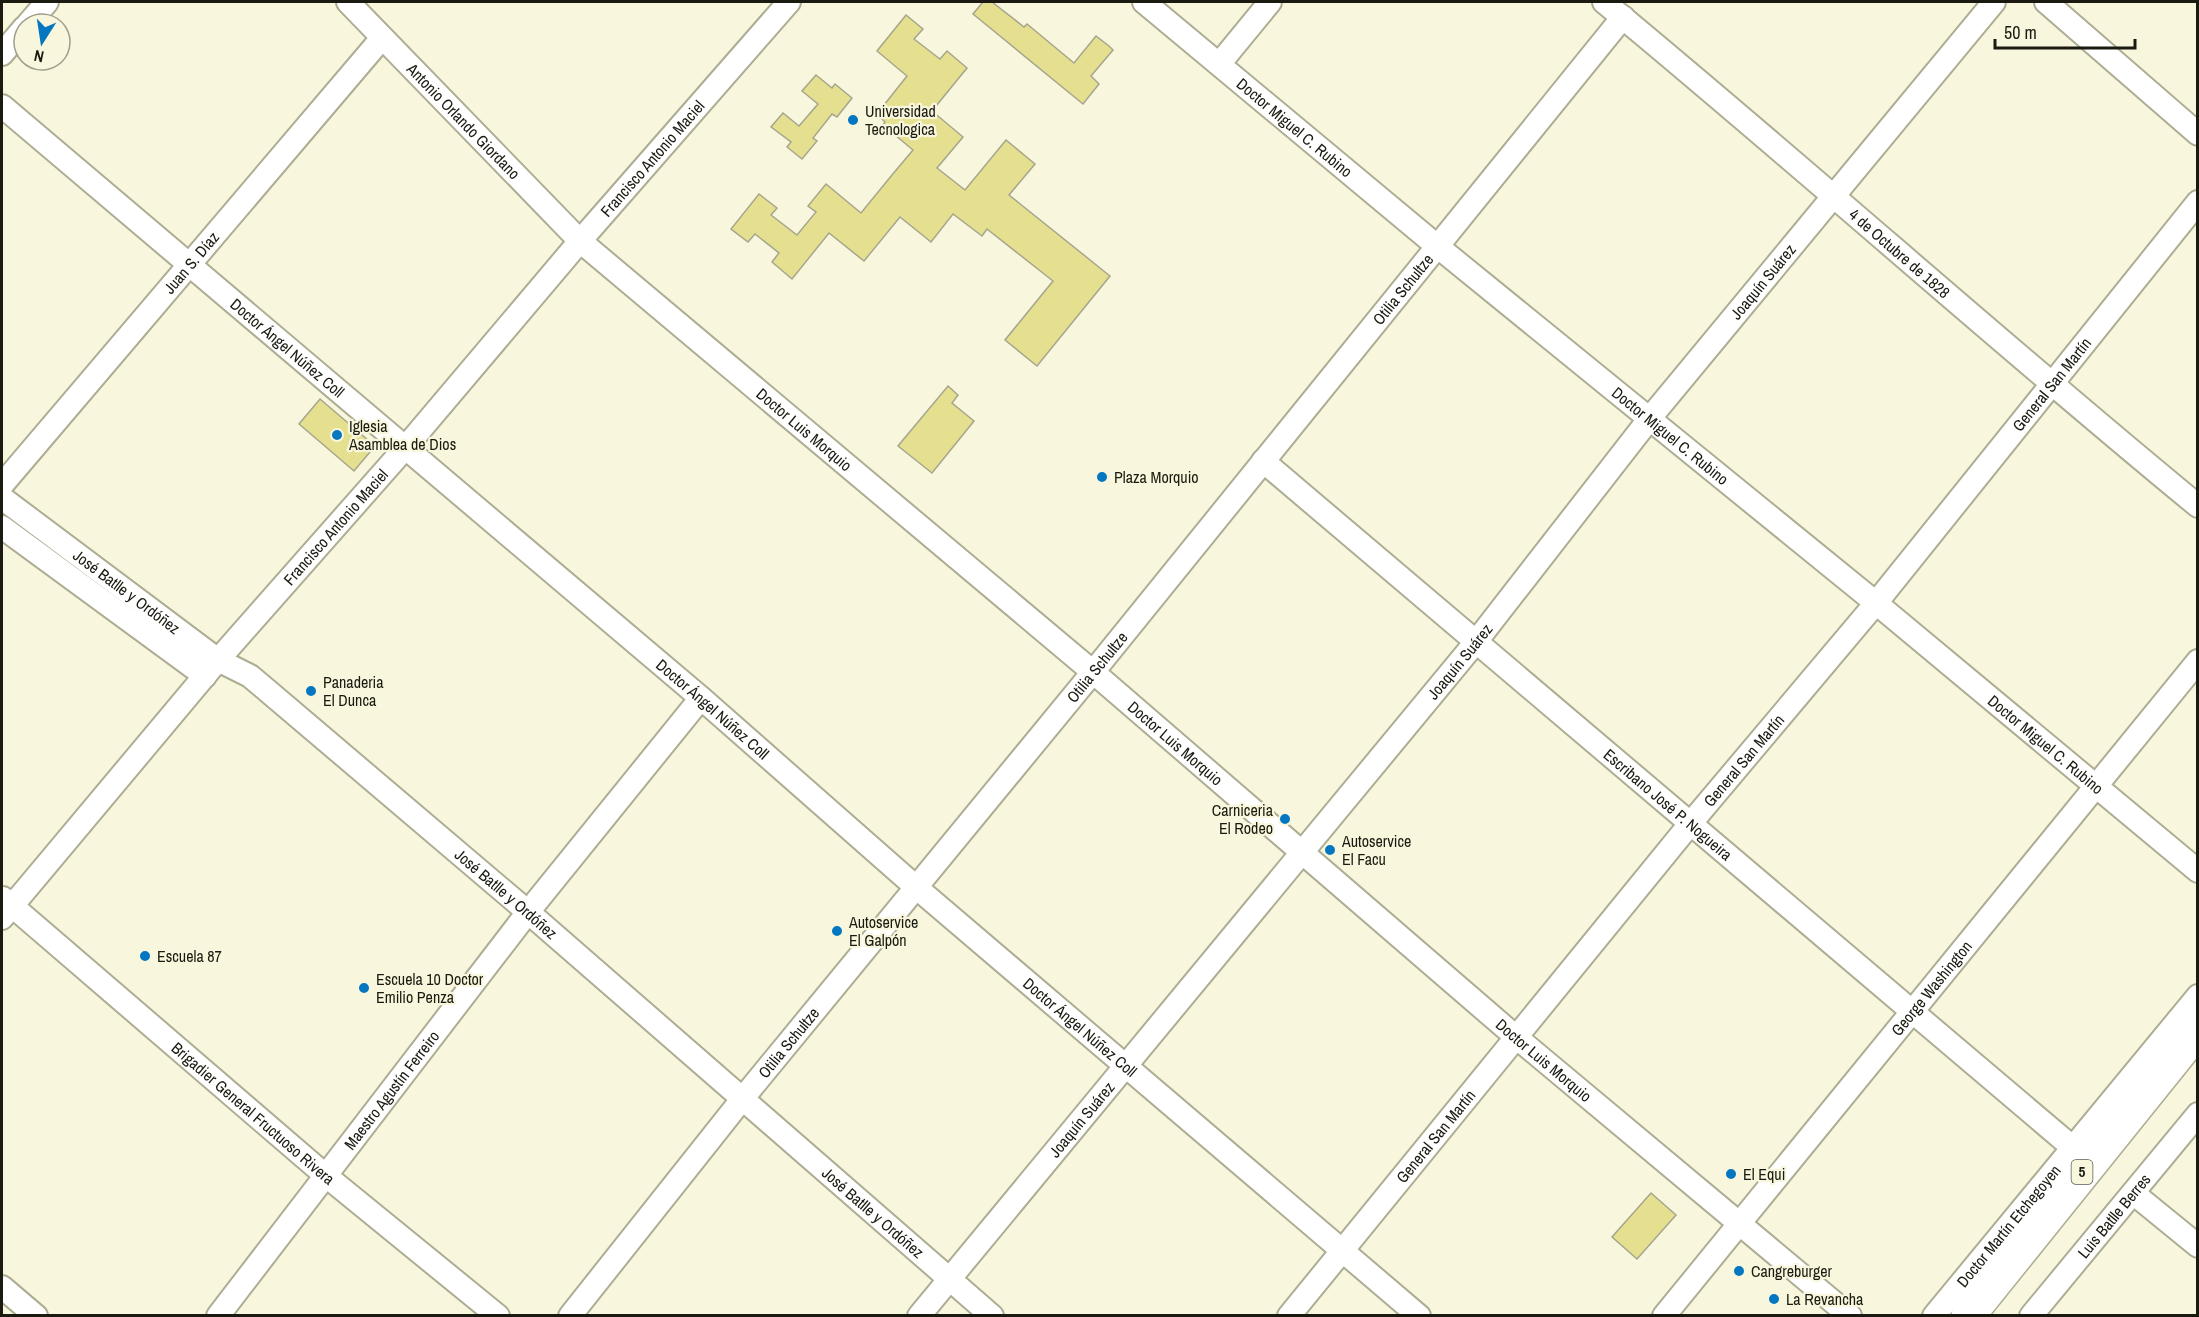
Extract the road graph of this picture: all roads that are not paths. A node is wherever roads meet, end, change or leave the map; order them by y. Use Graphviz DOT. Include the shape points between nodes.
graph roads {
  1 [pos="348,2"];
  2 [pos="789,2"];
  3 [pos="1144,2"];
  4 [pos="1270,2"];
  5 [pos="1604,2"];
  6 [pos="1994,2"];
  7 [pos="2046,2"];
  8 [pos="1623,17"];
  9 [pos="382,38"];
  10 [pos="12,42"];
  11 [pos="2,54"];
  12 [pos="1220,63"];
  13 [pos="2,106"];
  14 [pos="2198,134"];
  15 [pos="1834,196"];
  16 [pos="2198,202"];
  17 [pos="580,241"];
  18 [pos="1437,246"];
  19 [pos="189,267"];
  20 [pos="2051,386"];
  21 [pos="1650,418"];
  22 [pos="405,448"];
  23 [pos="1263,461"];
  24 [pos="2,485"];
  25 [pos="2,498"];
  26 [pos="2198,506"];
  27 [pos="2,527"];
  28 [pos="1876,603"];
  29 [pos="1475,643"];
  30 [pos="2198,661"];
  31 [pos="211,668"];
  32 [pos="1093,672"];
  33 [pos="701,698"];
  34 [pos="2097,787"];
  35 [pos="1690,824"];
  36 [pos="1301,854"];
  37 [pos="2198,871"];
  38 [pos="917,888"];
  39 [pos="5,907"];
  40 [pos="528,912"];
  41 [pos="2198,996"];
  42 [pos="1912,1011"];
  43 [pos="2198,1030"];
  44 [pos="1516,1037"];
  45 [pos="2198,1064"];
  46 [pos="1125,1065"];
  47 [pos="743,1098"];
  48 [pos="2198,1114"];
  49 [pos="2072,1147"];
  50 [pos="325,1174"];
  51 [pos="2133,1193"];
  52 [pos="1739,1224"];
  53 [pos="2198,1246"];
  54 [pos="1344,1250"];
  55 [pos="949,1279"];
  56 [pos="2,1287"];
  57 [pos="36,1316"];
  58 [pos="218,1316"];
  59 [pos="498,1316"];
  60 [pos="570,1316"];
  61 [pos="919,1316"];
  62 [pos="992,1316"];
  63 [pos="1289,1316"];
  64 [pos="1419,1316"];
  65 [pos="1664,1316"];
  66 [pos="1850,1316"];
  67 [pos="1935,1316"];
  68 [pos="1968,1316"];
  69 [pos="1994,1316"];
  70 [pos="2031,1316"];
  1 -- 9 [label="street, Antonio Orlando Giordano"];
  2 -- 17 [label="street, Francisco Antonio Maciel"];
  3 -- 12 [label="street, Doctor Miguel C. Rubino"];
  4 -- 12 [label="street"];
  5 -- 8 [label="street, 4 de Octubre de 1828"];
  6 -- 15 [label="street, Joaquín Suárez"];
  7 -- 14 [label="street"];
  8 -- 15 [label="street, 4 de Octubre de 1828"];
  8 -- 18 [label="street, Otilia Schultze"];
  9 -- 17 [label="street, Antonio Orlando Giordano"];
  9 -- 19 [label="street, Juan S. Díaz"];
  10 -- 11 [label="street"];
  12 -- 18 [label="street, Doctor Miguel C. Rubino"];
  13 -- 19 [label="street, Doctor Ángel Núñez Coll"];
  15 -- 20 [label="street, 4 de Octubre de 1828"];
  15 -- 21 [label="street, Joaquín Suárez"];
  16 -- 20 [label="street, General San Martín"];
  17 -- 22 [label="street, Francisco Antonio Maciel"];
  17 -- 32 [label="street, Doctor Luis Morquio"];
  18 -- 21 [label="street, Doctor Miguel C. Rubino"];
  18 -- 23 [label="street, Otilia Schultze"];
  19 -- 22 [label="street, Doctor Ángel Núñez Coll"];
  19 -- 24 [label="street, Juan S. Díaz"];
  20 -- 26 [label="street, 4 de Octubre de 1828"];
  20 -- 28 [label="street, General San Martín"];
  21 -- 28 [label="street, Doctor Miguel C. Rubino"];
  21 -- 29 [label="street, Joaquín Suárez"];
  22 -- 31 [label="street, Francisco Antonio Maciel"];
  22 -- 33 [label="street, Doctor Ángel Núñez Coll"];
  23 -- 29 [label="street, Escribano José P. Nogueira"];
  23 -- 32 [label="street, Otilia Schultze"];
  25 -- 31 [label="street, José Batlle y Ordóñez"];
  27 -- 31 [label="street, José Batlle y Ordóñez"];
  28 -- 34 [label="street, Doctor Miguel C. Rubino"];
  28 -- 35 [label="street, General San Martín"];
  29 -- 35 [label="street, Escribano José P. Nogueira"];
  29 -- 36 [label="street, Joaquín Suárez"];
  30 -- 34 [label="street, George Washington"];
  31 -- 39 [label="street, Francisco Antonio Maciel"];
  31 -- 40 [label="street, José Batlle y Ordóñez" via="250,676"];
  32 -- 36 [label="street, Doctor Luis Morquio"];
  32 -- 38 [label="street, Otilia Schultze"];
  33 -- 38 [label="street, Doctor Ángel Núñez Coll"];
  33 -- 40 [label="street, Maestro Agustín Ferreiro"];
  34 -- 37 [label="street, Doctor Miguel C. Rubino"];
  34 -- 42 [label="street, George Washington"];
  35 -- 42 [label="street, Escribano José P. Nogueira"];
  35 -- 44 [label="street, General San Martín"];
  36 -- 44 [label="street, Doctor Luis Morquio"];
  36 -- 46 [label="street, Joaquín Suárez"];
  38 -- 46 [label="street, Doctor Ángel Núñez Coll"];
  38 -- 47 [label="street, Otilia Schultze"];
  39 -- 50 [label="street, Brigadier General Fructuoso Rivera"];
  40 -- 47 [label="street, José Batlle y Ordóñez"];
  40 -- 50 [label="street, Maestro Agustín Ferreiro"];
  41 -- 49 [label="street, Doctor Martín Etchegoyen"];
  42 -- 49 [label="street, Escribano José P. Nogueira"];
  42 -- 52 [label="street, George Washington"];
  43 -- 68 [label="highway, 5"];
  44 -- 52 [label="street, Doctor Luis Morquio"];
  44 -- 54 [label="street, General San Martín"];
  45 -- 69 [label="highway, 5"];
  46 -- 54 [label="street, Doctor Ángel Núñez Coll"];
  46 -- 55 [label="street, Joaquín Suárez"];
  47 -- 55 [label="street, José Batlle y Ordóñez"];
  47 -- 60 [label="street, Otilia Schultze"];
  48 -- 51 [label="street, Luis Batlle Berres"];
  49 -- 67 [label="street, Doctor Martín Etchegoyen"];
  50 -- 58 [label="street, Maestro Agustín Ferreiro"];
  50 -- 59 [label="street, Brigadier General Fructuoso Rivera"];
  51 -- 53 [label="street"];
  51 -- 70 [label="street, Luis Batlle Berres"];
  52 -- 65 [label="street, George Washington"];
  52 -- 66 [label="street, Doctor Luis Morquio"];
  54 -- 63 [label="street, General San Martín"];
  54 -- 64 [label="street, Doctor Ángel Núñez Coll"];
  55 -- 61 [label="street, Joaquín Suárez"];
  55 -- 62 [label="street, José Batlle y Ordóñez"];
  56 -- 57 [label="street"];
}
